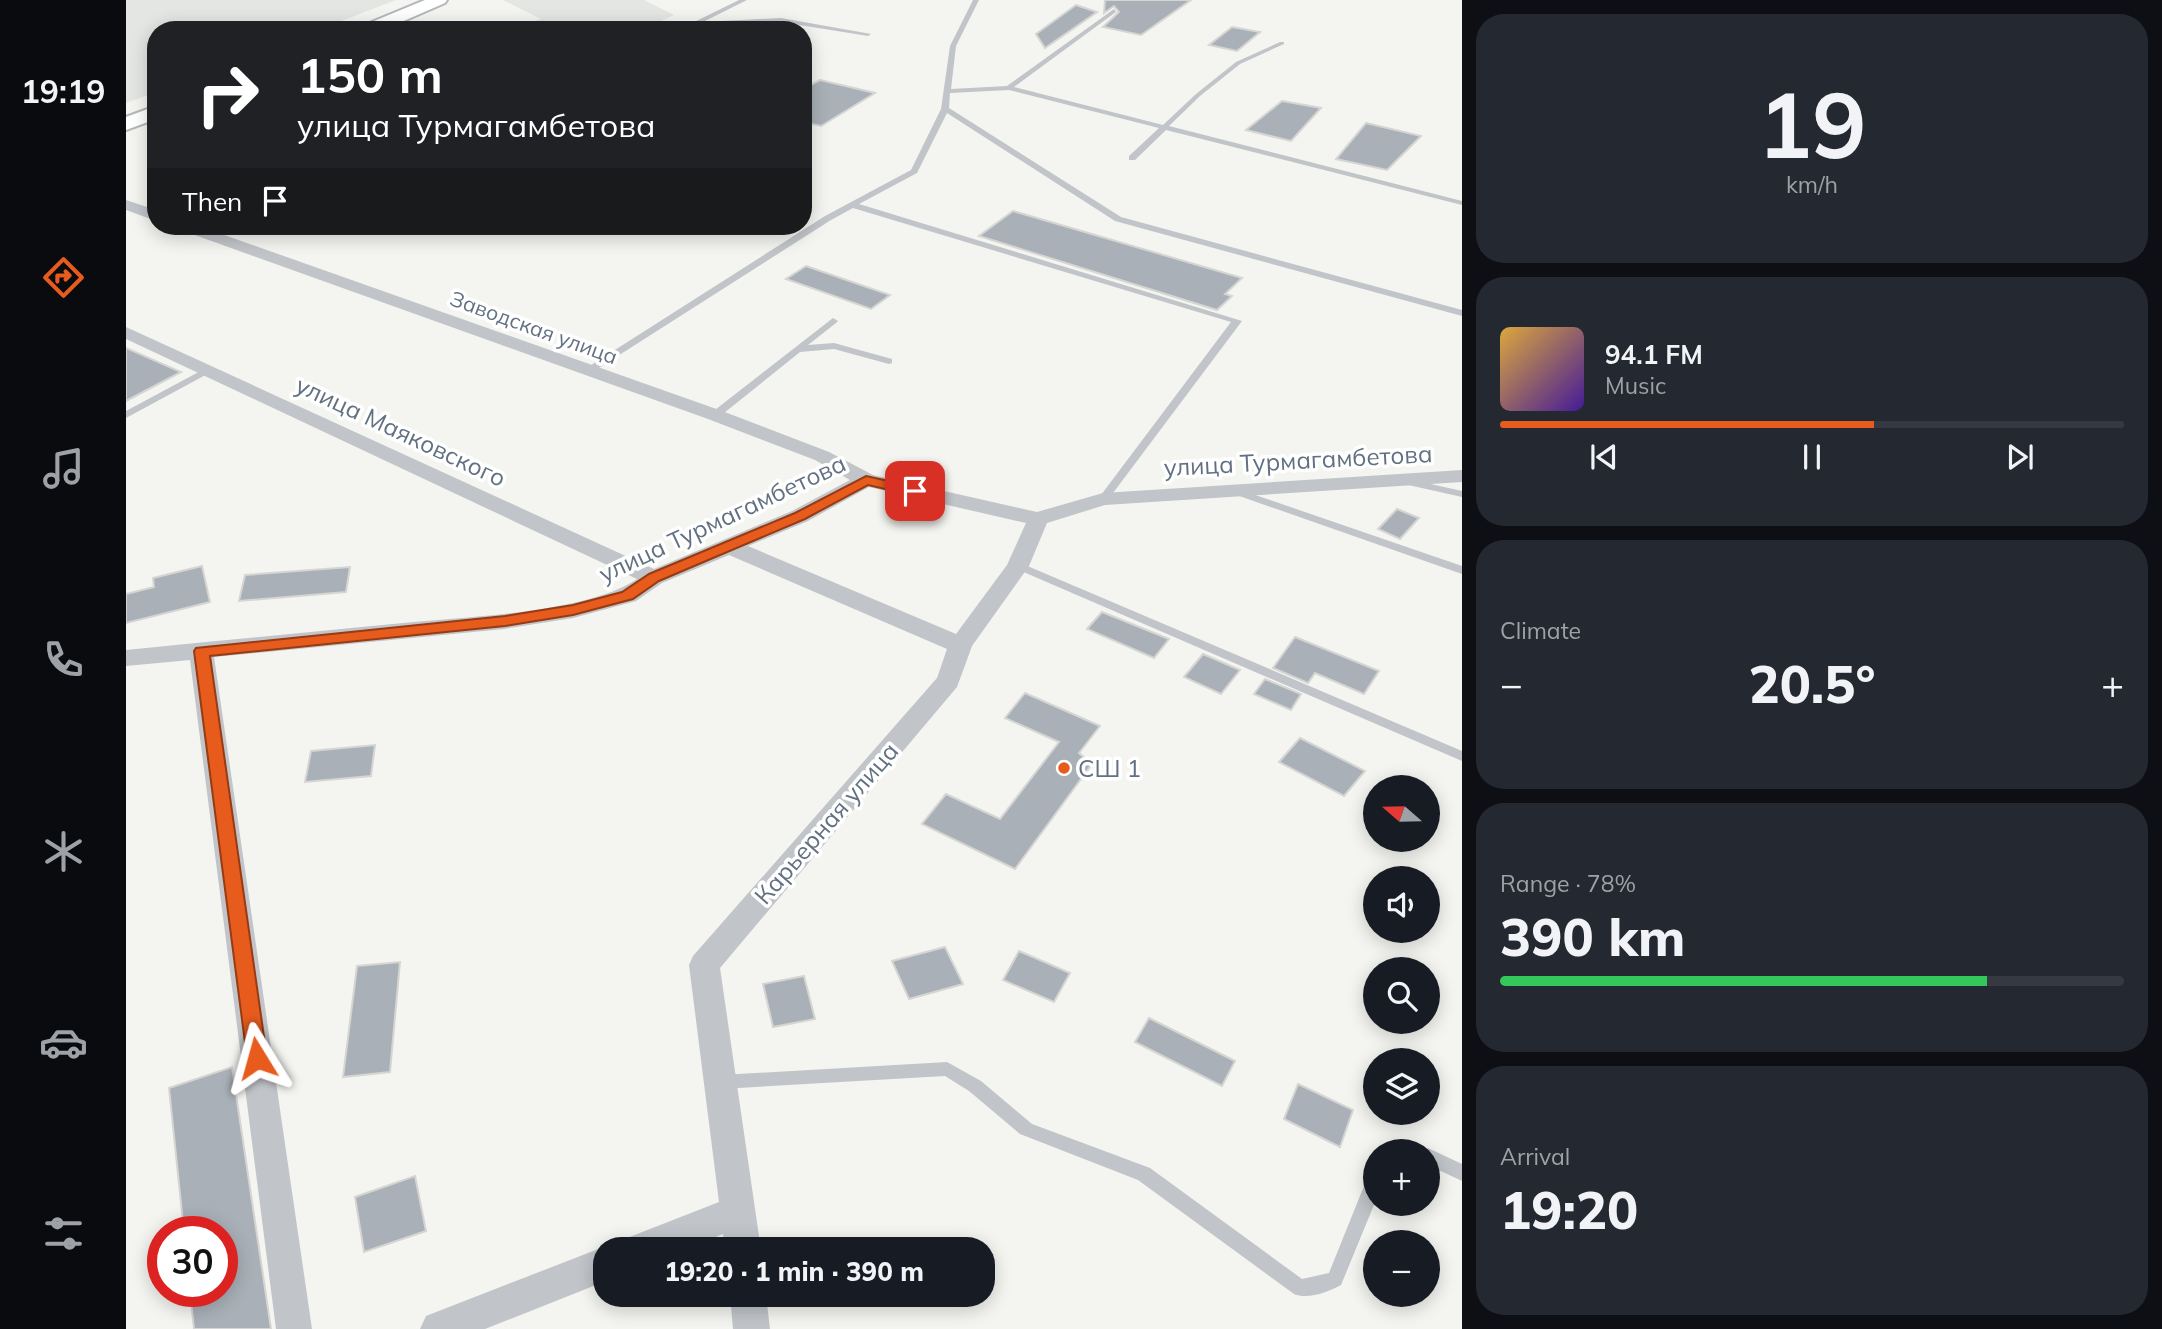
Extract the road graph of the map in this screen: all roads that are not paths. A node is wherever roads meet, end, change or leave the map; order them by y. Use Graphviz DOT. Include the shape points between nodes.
graph roads {
  1 [pos="439,0"];
  2 [pos="744,0"];
  3 [pos="976,0"];
  4 [pos="1114,11"];
  5 [pos="392,21"];
  6 [pos="699,21"];
  7 [pos="759,21"];
  8 [pos="787,21"];
  9 [pos="812,25"];
  10 [pos="868,34"];
  11 [pos="1282,43"];
  12 [pos="1009,88"];
  13 [pos="947,91"];
  14 [pos="945,109"];
  15 [pos="147,116"];
  16 [pos="126,124"];
  17 [pos="1164,127"];
  18 [pos="1132,158"];
  19 [pos="1462,203"];
  20 [pos="126,205"];
  21 [pos="852,205"];
  22 [pos="147,213"];
  23 [pos="812,230"];
  24 [pos="209,235"];
  25 [pos="804,235"];
  26 [pos="1462,313"];
  27 [pos="833,321"];
  28 [pos="126,332"];
  29 [pos="796,349"];
  30 [pos="889,360"];
  31 [pos="208,370"];
  32 [pos="588,371"];
  33 [pos="126,415"];
  34 [pos="715,415"];
  35 [pos="1462,476"];
  36 [pos="866,480"];
  37 [pos="1404,481"];
  38 [pos="1231,490"];
  39 [pos="1462,494"];
  40 [pos="1103,499"];
  41 [pos="1038,519"];
  42 [pos="730,547"];
  43 [pos="1018,566"];
  44 [pos="1462,570"];
  45 [pos="654,578"];
  46 [pos="960,645"];
  47 [pos="201,651"];
  48 [pos="126,658"];
  49 [pos="1462,756"];
  50 [pos="721,1082"];
  51 [pos="1440,1162"];
  52 [pos="1462,1173"];
  53 [pos="1363,1209"];
  54 [pos="739,1211"];
  55 [pos="673,1237"];
  56 [pos="742,1237"];
  57 [pos="593,1268"];
  58 [pos="749,1307"];
  59 [pos="294,1329"];
  60 [pos="439,1329"];
  61 [pos="751,1329"];
  1 -- 5 [label="main road"];
  2 -- 6 [label="lane"];
  3 -- 13 [label="lane" via="953,46"];
  4 -- 12 [label="lane"];
  7 -- 8 [label="lane"];
  9 -- 10 [label="lane"];
  11 -- 17 [label="lane" via="1238,62"];
  12 -- 13 [label="lane"];
  12 -- 17 [label="lane"];
  13 -- 14 [label="lane"];
  14 -- 21 [label="lane" via="914,171"];
  14 -- 26 [label="lane" via="1118,219"];
  15 -- 16 [label="main road"];
  17 -- 18 [label="lane"];
  17 -- 19 [label="lane"];
  20 -- 22 [label="street"];
  21 -- 23 [label="lane"];
  21 -- 40 [label="lane" via="1237,321"];
  24 -- 32 [label="street, Заводская улица"];
  25 -- 32 [label="lane"];
  27 -- 29 [label="lane"];
  28 -- 31 [label="street, улица Маяковского"];
  29 -- 30 [label="lane" via="834,346"];
  29 -- 34 [label="lane"];
  31 -- 33 [label="lane"];
  31 -- 45 [label="street, улица Маяковского"];
  32 -- 34 [label="street, Заводская улица"];
  34 -- 36 [label="street, Заводская улица" via="822,456"];
  35 -- 37 [label="street, улица Турмагамбетова"];
  36 -- 41 [label="street, улица Турмагамбетова"];
  36 -- 42 [label="street, улица Турмагамбетова"];
  37 -- 38 [label="street, улица Турмагамбетова"];
  37 -- 39 [label="lane"];
  38 -- 40 [label="street, улица Турмагамбетова"];
  38 -- 44 [label="lane"];
  40 -- 41 [label="street, улица Турмагамбетова"];
  41 -- 43 [label="street, Карьерная улица"];
  42 -- 45 [label="street, улица Турмагамбетова"];
  42 -- 46 [label="street"];
  43 -- 46 [label="street, Карьерная улица"];
  43 -- 49 [label="lane"];
  45 -- 47 [label="street, улица Турмагамбетова" via="628,596 505,621"];
  46 -- 50 [label="street, Карьерная улица" via="948,681 704,965"];
  47 -- 48 [label="street, улица Турмагамбетова"];
  47 -- 59 [label="street"];
  50 -- 53 [label="lane" via="947,1069 1026,1129 1144,1174 1300,1288 1335,1279"];
  50 -- 54 [label="street, Карьерная улица"];
  51 -- 52 [label="lane"];
  54 -- 55 [label="street"];
  54 -- 56 [label="street, Карьерная улица"];
  57 -- 60 [label="street"];
  58 -- 61 [label="street"];
}
